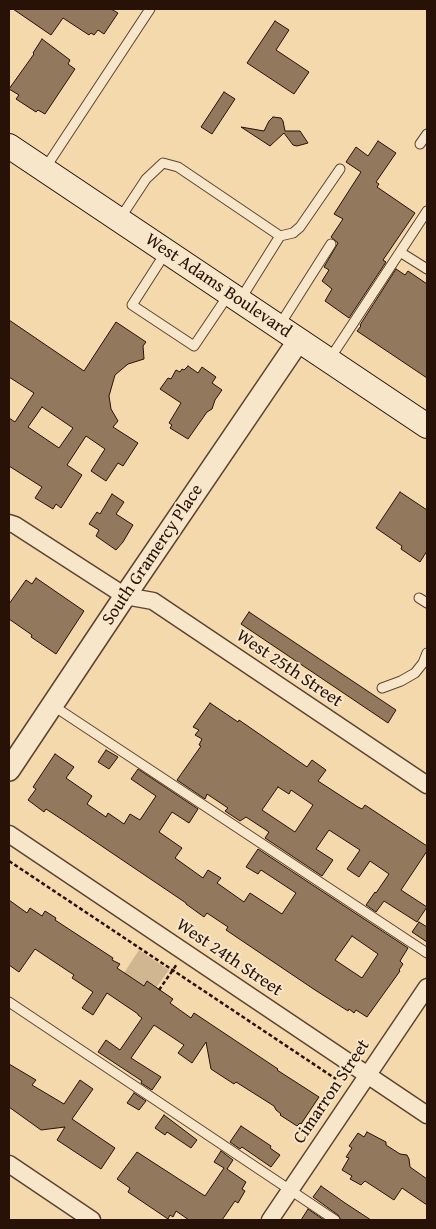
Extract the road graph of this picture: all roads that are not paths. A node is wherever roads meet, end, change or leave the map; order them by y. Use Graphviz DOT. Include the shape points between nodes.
graph roads {
  1 [pos="150,9"];
  2 [pos="427,134"];
  3 [pos="420,144"];
  4 [pos="9,146"];
  5 [pos="340,169"];
  6 [pos="44,170"];
  7 [pos="427,211"];
  8 [pos="119,220"];
  9 [pos="280,236"];
  10 [pos="331,244"];
  11 [pos="166,252"];
  12 [pos="400,252"];
  13 [pos="427,270"];
  14 [pos="234,297"];
  15 [pos="279,326"];
  16 [pos="299,340"];
  17 [pos="329,360"];
  18 [pos="427,426"];
  19 [pos="9,523"];
  20 [pos="125,596"];
  21 [pos="419,598"];
  22 [pos="427,604"];
  23 [pos="427,653"];
  24 [pos="382,688"];
  25 [pos="52,705"];
  26 [pos="9,770"];
  27 [pos="427,785"];
  28 [pos="9,834"];
  29 [pos="427,953"];
  30 [pos="427,987"];
  31 [pos="9,1002"];
  32 [pos="367,1076"];
  33 [pos="427,1115"];
  34 [pos="9,1164"];
  35 [pos="291,1190"];
  36 [pos="92,1220"];
  37 [pos="270,1220"];
  38 [pos="336,1220"];
  1 -- 6 [label="lane"];
  2 -- 3 [label="lane"];
  4 -- 6 [label="main road, West Adams Boulevard"];
  5 -- 9 [label="lane" via="300,227 293,233"];
  6 -- 8 [label="main road, West Adams Boulevard"];
  7 -- 12 [label="lane"];
  8 -- 9 [label="lane" via="146,179 162,164 178,167"];
  8 -- 11 [label="main road, West Adams Boulevard"];
  9 -- 14 [label="lane"];
  10 -- 15 [label="lane"];
  11 -- 14 [label="main road, West Adams Boulevard"];
  11 -- 14 [label="lane" via="132,305 194,346"];
  12 -- 13 [label="lane"];
  12 -- 17 [label="lane"];
  14 -- 15 [label="main road, West Adams Boulevard"];
  15 -- 16 [label="main road, West Adams Boulevard"];
  16 -- 17 [label="main road, West Adams Boulevard"];
  16 -- 20 [label="street, South Gramercy Place"];
  17 -- 18 [label="main road, West Adams Boulevard"];
  19 -- 20 [label="street"];
  20 -- 25 [label="street, South Gramercy Place"];
  20 -- 27 [label="street, West 25th Street" via="153,601"];
  21 -- 22 [label="lane"];
  23 -- 24 [label="lane" via="415,673"];
  25 -- 26 [label="street, South Gramercy Place"];
  25 -- 29 [label="lane"];
  28 -- 32 [label="street, West 24th Street"];
  30 -- 32 [label="street, Cimarron Street"];
  31 -- 35 [label="lane"];
  32 -- 33 [label="street, West 24th Street"];
  32 -- 35 [label="street, Cimarron Street"];
  34 -- 36 [label="street"];
  35 -- 37 [label="street, Cimarron Street"];
  35 -- 38 [label="lane"];
}
